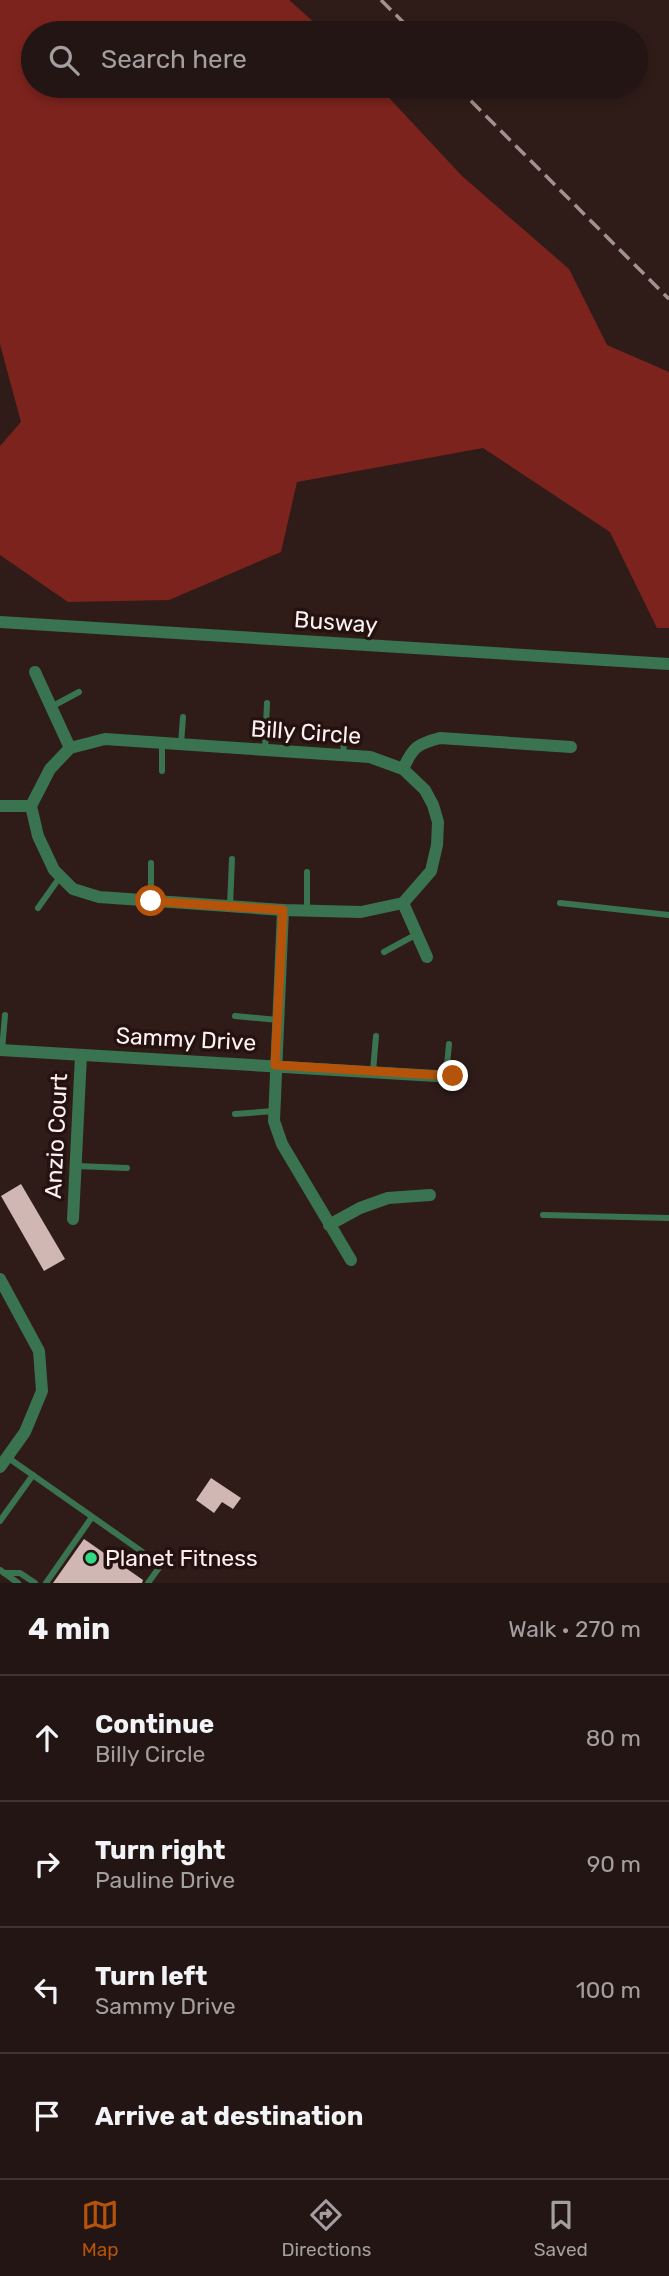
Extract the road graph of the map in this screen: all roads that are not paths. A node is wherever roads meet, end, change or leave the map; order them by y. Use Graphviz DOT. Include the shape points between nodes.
graph roads {
  1 [pos="0,622"];
  2 [pos="669,664"];
  3 [pos="35,672"];
  4 [pos="79,692"];
  5 [pos="267,703"];
  6 [pos="51,707"];
  7 [pos="183,716"];
  8 [pos="345,728"];
  9 [pos="162,743"];
  10 [pos="181,744"];
  11 [pos="571,747"];
  12 [pos="70,748"];
  13 [pos="265,750"];
  14 [pos="343,755"];
  15 [pos="403,769"];
  16 [pos="162,771"];
  17 [pos="0,806"];
  18 [pos="32,806"];
  19 [pos="232,859"];
  20 [pos="151,863"];
  21 [pos="307,873"];
  22 [pos="60,877"];
  23 [pos="151,901"];
  24 [pos="403,903"];
  25 [pos="560,903"];
  26 [pos="230,906"];
  27 [pos="38,908"];
  28 [pos="283,910"];
  29 [pos="307,911"];
  30 [pos="669,915"];
  31 [pos="417,934"];
  32 [pos="384,952"];
  33 [pos="427,957"];
  34 [pos="5,1015"];
  35 [pos="235,1016"];
  36 [pos="278,1020"];
  37 [pos="376,1036"];
  38 [pos="449,1044"];
  39 [pos="1,1050"];
  40 [pos="81,1055"];
  41 [pos="275,1065"];
  42 [pos="373,1072"];
  43 [pos="450,1076"];
  44 [pos="274,1111"];
  45 [pos="235,1114"];
  46 [pos="74,1166"];
  47 [pos="127,1168"];
  48 [pos="430,1195"];
  49 [pos="543,1215"];
  50 [pos="73,1219"];
  51 [pos="669,1219"];
  52 [pos="328,1225"];
  53 [pos="351,1260"];
  54 [pos="0,1279"];
  55 [pos="3,1462"];
  56 [pos="33,1475"];
  57 [pos="92,1517"];
  58 [pos="0,1521"];
  59 [pos="2,1571"];
  60 [pos="18,1583"];
  61 [pos="35,1583"];
  62 [pos="46,1583"];
  63 [pos="148,1583"];
  1 -- 2 [label="street, Busway"];
  3 -- 6 [label="street"];
  4 -- 6 [label="lane"];
  5 -- 13 [label="lane"];
  6 -- 12 [label="street"];
  7 -- 10 [label="lane"];
  8 -- 14 [label="lane"];
  9 -- 10 [label="street, Billy Circle"];
  9 -- 12 [label="street, Billy Circle" via="105,739"];
  9 -- 16 [label="lane"];
  10 -- 13 [label="street, Billy Circle"];
  11 -- 15 [label="street" via="440,738 419,743"];
  12 -- 18 [label="street" via="50,769"];
  13 -- 14 [label="street, Billy Circle"];
  14 -- 15 [label="street, Billy Circle" via="370,757"];
  15 -- 24 [label="street, Billy Circle" via="425,790 438,822 431,871"];
  17 -- 18 [label="street"];
  18 -- 22 [label="street" via="38,836"];
  19 -- 26 [label="lane"];
  20 -- 23 [label="lane"];
  21 -- 29 [label="lane"];
  22 -- 23 [label="street" via="73,889 99,897"];
  22 -- 27 [label="lane"];
  23 -- 26 [label="street"];
  24 -- 29 [label="street" via="361,912"];
  24 -- 31 [label="street"];
  25 -- 30 [label="lane"];
  26 -- 28 [label="street"];
  28 -- 29 [label="street"];
  28 -- 36 [label="street"];
  31 -- 32 [label="lane"];
  31 -- 33 [label="street"];
  34 -- 39 [label="lane"];
  35 -- 36 [label="lane"];
  36 -- 41 [label="street"];
  37 -- 42 [label="lane"];
  38 -- 43 [label="lane"];
  39 -- 40 [label="street, Sammy Drive"];
  40 -- 41 [label="street, Sammy Drive"];
  40 -- 46 [label="street, Anzio Court"];
  41 -- 42 [label="street, Sammy Drive"];
  41 -- 44 [label="street"];
  42 -- 43 [label="street, Sammy Drive"];
  44 -- 45 [label="lane"];
  44 -- 52 [label="street" via="282,1144"];
  46 -- 47 [label="lane"];
  46 -- 50 [label="street, Anzio Court"];
  48 -- 52 [label="street" via="388,1198"];
  49 -- 51 [label="lane"];
  52 -- 53 [label="street"];
  54 -- 55 [label="street" via="39,1351 42,1391 25,1432"];
  55 -- 56 [label="lane"];
  56 -- 57 [label="lane"];
  56 -- 58 [label="lane"];
  57 -- 62 [label="lane"];
  57 -- 63 [label="lane" via="161,1565"];
  59 -- 60 [label="lane"];
  59 -- 61 [label="lane" via="20,1573"];
}
